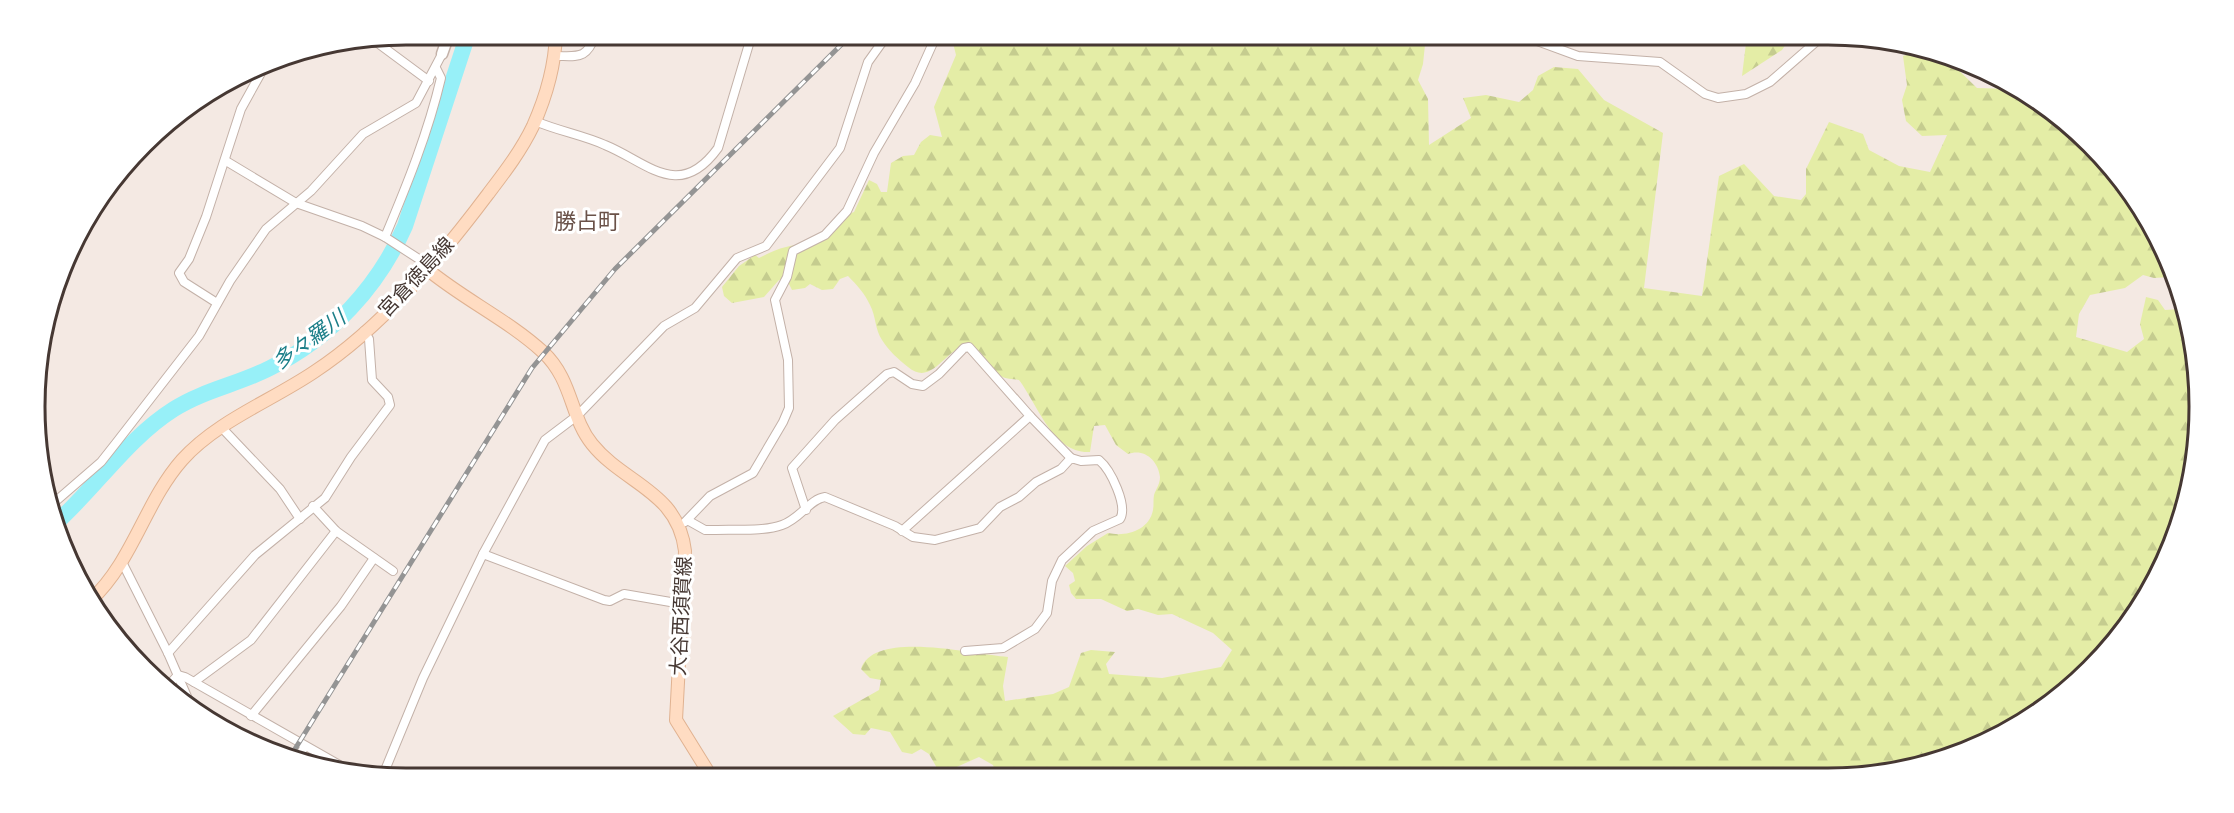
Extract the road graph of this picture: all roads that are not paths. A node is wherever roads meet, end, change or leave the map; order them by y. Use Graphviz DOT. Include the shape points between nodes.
graph roads {
  1 [pos="445,45"];
  2 [pos="556,45"];
  3 [pos="590,45"];
  4 [pos="749,45"];
  5 [pos="880,45"];
  6 [pos="932,45"];
  7 [pos="1548,45"];
  8 [pos="1812,45"];
  9 [pos="382,46"];
  10 [pos="442,54"];
  11 [pos="555,56"];
  12 [pos="436,68"];
  13 [pos="259,77"];
  14 [pos="429,81"];
  15 [pos="535,121"];
  16 [pos="226,160"];
  17 [pos="296,203"];
  18 [pos="387,238"];
  19 [pos="427,269"];
  20 [pos="217,303"];
  21 [pos="364,332"];
  22 [pos="578,414"];
  23 [pos="1030,416"];
  24 [pos="222,428"];
  25 [pos="1071,458"];
  26 [pos="57,500"];
  27 [pos="313,506"];
  28 [pos="806,510"];
  29 [pos="300,519"];
  30 [pos="684,523"];
  31 [pos="336,531"];
  32 [pos="902,531"];
  33 [pos="483,554"];
  34 [pos="374,558"];
  35 [pos="122,562"];
  36 [pos="393,571"];
  37 [pos="97,593"];
  38 [pos="682,604"];
  39 [pos="965,651"];
  40 [pos="168,652"];
  41 [pos="178,675"];
  42 [pos="172,681"];
  43 [pos="194,681"];
  44 [pos="185,693"];
  45 [pos="252,716"];
  46 [pos="305,746"];
  47 [pos="301,752"];
  48 [pos="329,760"];
  49 [pos="387,767"];
  50 [pos="706,768"];
  1 -- 10 [label="street"];
  2 -- 11 [label="main road, 宮倉徳島線"];
  3 -- 11 [label="street" via="587,52 576,57"];
  4 -- 15 [label="street" via="718,148 690,172 658,174 606,145"];
  5 -- 22 [label="street" via="868,62 840,148 765,246 737,258 695,308 664,326"];
  6 -- 30 [label="street" via="847,211 825,235 793,251 787,277 777,291 775,300 786,342 790,391 789,408 775,439 753,473 710,496"];
  7 -- 8 [label="street" via="1578,56 1660,62 1705,94 1718,98 1746,94 1770,82"];
  9 -- 14 [label="street"];
  10 -- 12 [label="street"];
  11 -- 15 [label="main road, 宮倉徳島線"];
  12 -- 14 [label="street"];
  12 -- 18 [label="street" via="441,78 435,105"];
  13 -- 16 [label="street" via="241,110"];
  14 -- 17 [label="street" via="416,103 363,134"];
  15 -- 19 [label="main road, 宮倉徳島線" via="515,158"];
  16 -- 17 [label="street"];
  16 -- 20 [label="street" via="196,243 180,273 184,282"];
  17 -- 18 [label="street"];
  17 -- 20 [label="street" via="266,229"];
  18 -- 19 [label="street" via="425,263"];
  19 -- 21 [label="main road, 宮倉徳島線"];
  19 -- 22 [label="main road, 大谷西須賀線" via="544,353 563,379"];
  20 -- 26 [label="street" via="199,336 101,462"];
  21 -- 24 [label="main road, 宮倉徳島線" via="315,372"];
  21 -- 27 [label="street" via="369,339 372,381 388,397 390,405 325,498"];
  22 -- 30 [label="main road, 大谷西須賀線" via="592,445"];
  22 -- 33 [label="street" via="545,441"];
  23 -- 25 [label="street"];
  23 -- 28 [label="street" via="969,347 923,386 894,372 887,374 835,420 792,468"];
  23 -- 32 [label="street"];
  24 -- 29 [label="street" via="280,489"];
  24 -- 35 [label="main road, 宮倉徳島線" via="181,461"];
  25 -- 32 [label="street" via="1061,469 1000,507 980,528 929,540"];
  25 -- 39 [label="street" via="1103,463 1123,505 1123,514 1082,539 1062,560 1052,581 1047,613 1035,629 1003,648"];
  27 -- 29 [label="street"];
  27 -- 31 [label="street"];
  28 -- 30 [label="street" via="799,517 772,527 715,530"];
  28 -- 32 [label="street" via="825,497"];
  29 -- 40 [label="street" via="255,555"];
  30 -- 38 [label="main road, 大谷西須賀線"];
  31 -- 34 [label="street"];
  31 -- 43 [label="street" via="251,640"];
  33 -- 38 [label="street" via="604,600 624,594"];
  33 -- 49 [label="street" via="423,678"];
  34 -- 36 [label="street"];
  34 -- 45 [label="street" via="341,606"];
  35 -- 37 [label="main road, 宮倉徳島線"];
  35 -- 40 [label="street"];
  38 -- 50 [label="main road, 大谷西須賀線" via="676,720"];
  40 -- 41 [label="street"];
  41 -- 42 [label="street"];
  41 -- 43 [label="street"];
  41 -- 44 [label="street"];
  43 -- 45 [label="street"];
  45 -- 46 [label="street"];
  46 -- 47 [label="street"];
  46 -- 48 [label="street"];
}
